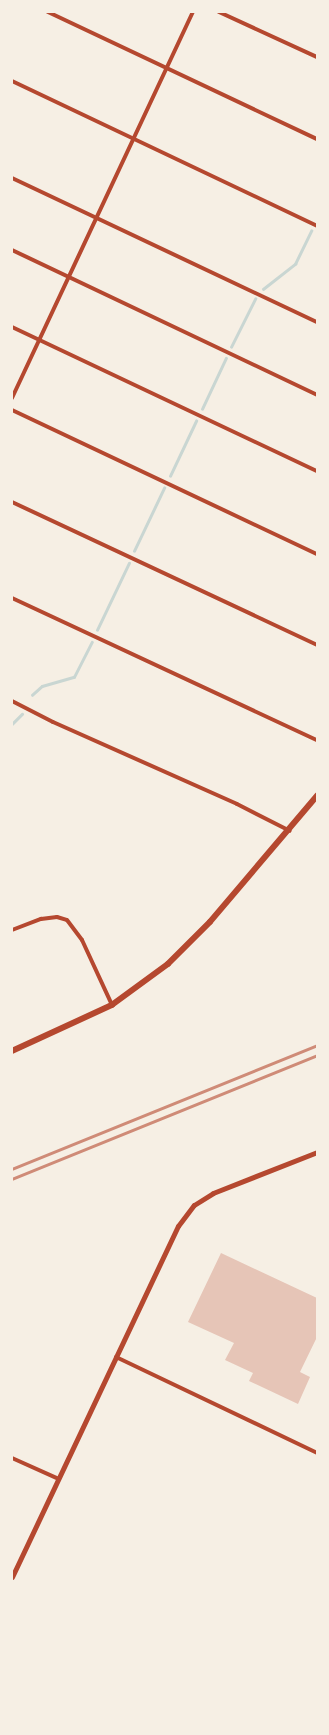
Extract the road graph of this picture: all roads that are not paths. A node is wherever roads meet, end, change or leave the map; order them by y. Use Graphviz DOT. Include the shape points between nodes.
graph roads {
  1 [pos="48,12"];
  2 [pos="193,12"];
  3 [pos="219,12"];
  4 [pos="317,57"];
  5 [pos="167,68"];
  6 [pos="12,81"];
  7 [pos="317,139"];
  8 [pos="133,140"];
  9 [pos="12,178"];
  10 [pos="96,217"];
  11 [pos="317,226"];
  12 [pos="12,250"];
  13 [pos="68,276"];
  14 [pos="317,322"];
  15 [pos="12,327"];
  16 [pos="39,340"];
  17 [pos="317,395"];
  18 [pos="12,398"];
  19 [pos="12,410"];
  20 [pos="317,471"];
  21 [pos="12,502"];
  22 [pos="317,554"];
  23 [pos="12,598"];
  24 [pos="317,645"];
  25 [pos="12,701"];
  26 [pos="317,740"];
  27 [pos="317,796"];
  28 [pos="290,831"];
  29 [pos="12,930"];
  30 [pos="112,1005"];
  31 [pos="12,1051"];
  32 [pos="317,1152"];
  33 [pos="116,1357"];
  34 [pos="317,1453"];
  35 [pos="12,1458"];
  36 [pos="58,1479"];
  37 [pos="12,1577"];
  1 -- 5 [label="street"];
  2 -- 5 [label="street"];
  3 -- 4 [label="street"];
  5 -- 7 [label="street"];
  5 -- 8 [label="street"];
  6 -- 8 [label="street"];
  8 -- 10 [label="street"];
  8 -- 11 [label="street"];
  9 -- 10 [label="street"];
  10 -- 13 [label="street"];
  10 -- 14 [label="street"];
  12 -- 13 [label="street"];
  13 -- 16 [label="street"];
  13 -- 17 [label="street"];
  15 -- 16 [label="street"];
  16 -- 18 [label="street"];
  16 -- 20 [label="street"];
  19 -- 22 [label="street"];
  21 -- 24 [label="street"];
  23 -- 26 [label="street"];
  25 -- 28 [label="street" via="53,722 237,804"];
  27 -- 28 [label="main road"];
  28 -- 30 [label="main road" via="189,945 130,994"];
  29 -- 30 [label="street" via="40,919 67,920 82,940"];
  30 -- 31 [label="main road"];
  32 -- 33 [label="street" via="212,1193 194,1205 178,1226"];
  33 -- 34 [label="street"];
  33 -- 36 [label="street"];
  35 -- 36 [label="street"];
  36 -- 37 [label="street"];
}
